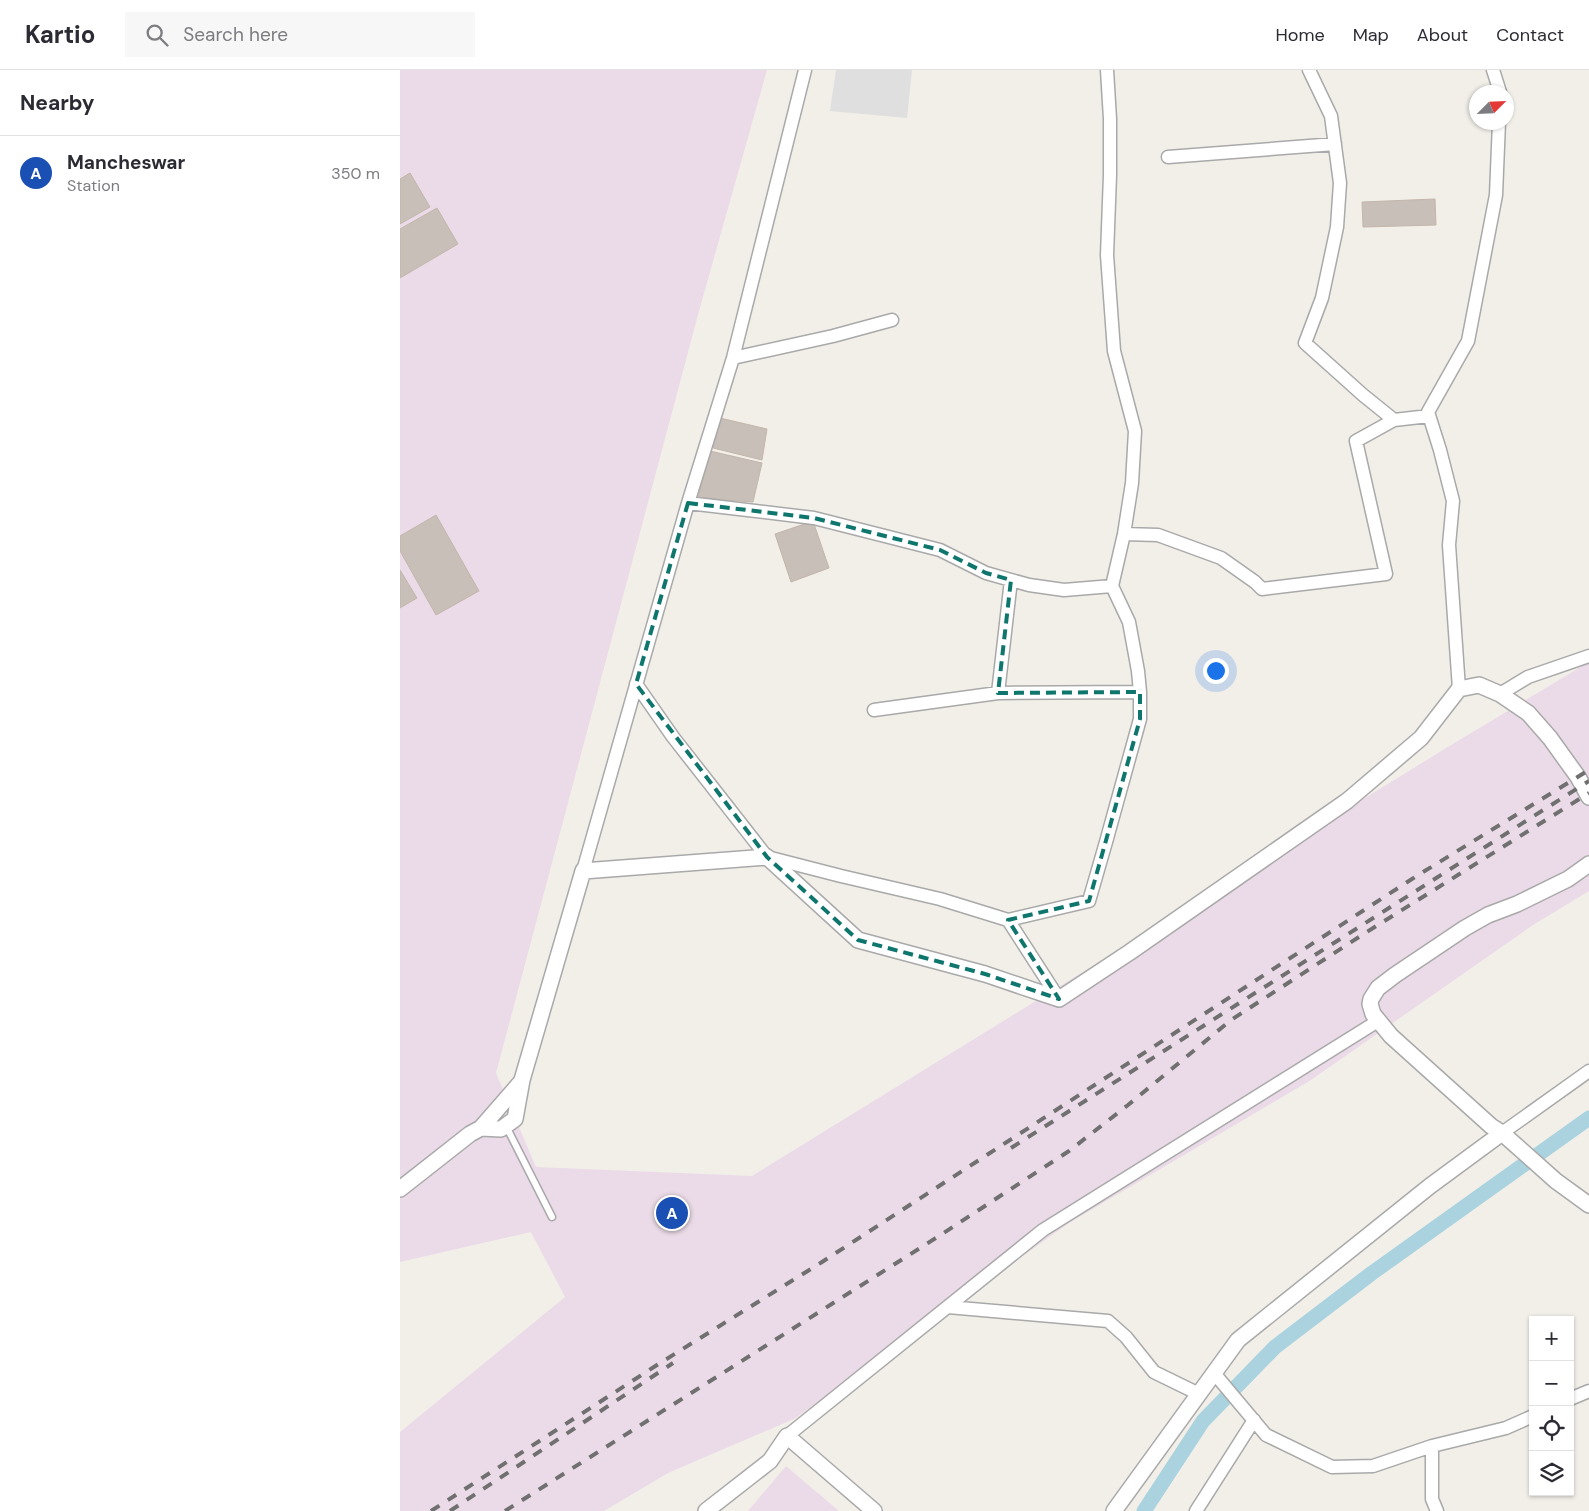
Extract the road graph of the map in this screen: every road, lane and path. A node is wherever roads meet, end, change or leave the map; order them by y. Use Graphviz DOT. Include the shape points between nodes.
graph roads {
  1 [pos="805,70"];
  2 [pos="1107,70"];
  3 [pos="1309,70"];
  4 [pos="1494,70"];
  5 [pos="1498,85"];
  6 [pos="1499,130"];
  7 [pos="1335,144"];
  8 [pos="1168,157"];
  9 [pos="892,320"];
  10 [pos="733,358"];
  11 [pos="1429,416"];
  12 [pos="1394,420"];
  13 [pos="688,503"];
  14 [pos="1124,534"];
  15 [pos="1012,580"];
  16 [pos="1112,586"];
  17 [pos="1589,656"];
  18 [pos="636,684"];
  19 [pos="1459,690"];
  20 [pos="1140,692"];
  21 [pos="998,694"];
  22 [pos="1500,694"];
  23 [pos="874,710"];
  24 [pos="1589,797"];
  25 [pos="767,857"];
  26 [pos="1589,864"];
  27 [pos="583,871"];
  28 [pos="1008,920"];
  29 [pos="1059,999"];
  30 [pos="1378,1021"];
  31 [pos="1589,1071"];
  32 [pos="522,1080"];
  33 [pos="506,1126"];
  34 [pos="481,1128"];
  35 [pos="1502,1133"];
  36 [pos="400,1189"];
  37 [pos="1589,1205"];
  38 [pos="552,1217"];
  39 [pos="948,1306"];
  40 [pos="1214,1373"];
  41 [pos="1589,1391"];
  42 [pos="1199,1394"];
  43 [pos="1574,1397"];
  44 [pos="1529,1418"];
  45 [pos="1253,1419"];
  46 [pos="787,1436"];
  47 [pos="1432,1446"];
  48 [pos="706,1511"];
  49 [pos="874,1511"];
  50 [pos="1114,1511"];
  51 [pos="1196,1511"];
  52 [pos="1437,1511"];
  1 -- 10 [label="street"];
  2 -- 14 [label="street" via="1110,119 1107,254 1114,351 1135,431 1132,483"];
  3 -- 7 [label="street" via="1331,116"];
  4 -- 5 [label="street"];
  6 -- 11 [label="street" via="1496,195 1468,341 1428,412"];
  7 -- 8 [label="street"];
  7 -- 12 [label="street" via="1340,183 1337,227 1322,298 1305,342"];
  9 -- 10 [label="street"];
  10 -- 13 [label="street"];
  11 -- 12 [label="street"];
  11 -- 19 [label="street" via="1453,501 1449,545"];
  12 -- 14 [label="street" via="1356,441 1386,574 1262,589 1221,558 1158,535"];
  13 -- 15 [label="street" via="814,518 940,550 986,573"];
  13 -- 18 [label="street"];
  14 -- 16 [label="street"];
  15 -- 16 [label="street" via="1064,590"];
  15 -- 21 [label="street"];
  16 -- 20 [label="street" via="1129,622"];
  17 -- 22 [label="street" via="1528,676"];
  18 -- 25 [label="street"];
  18 -- 27 [label="street"];
  19 -- 22 [label="street" via="1479,685"];
  19 -- 29 [label="street" via="1421,738 1347,801"];
  20 -- 21 [label="street"];
  20 -- 28 [label="street" via="1140,719 1089,901"];
  21 -- 23 [label="street"];
  22 -- 24 [label="street" via="1528,713 1542,728"];
  25 -- 27 [label="street"];
  25 -- 28 [label="street" via="940,899"];
  25 -- 29 [label="street" via="858,940 986,974"];
  26 -- 30 [label="street" via="1568,879 1488,915 1395,975 1378,988 1371,999 1373,1014"];
  27 -- 32 [label="street"];
  28 -- 29 [label="street"];
  30 -- 35 [label="street" via="1390,1036"];
  30 -- 39 [label="street" via="1043,1230"];
  31 -- 35 [label="street"];
  32 -- 33 [label="street" via="515,1119"];
  32 -- 34 [label="street"];
  33 -- 34 [label="street" via="501,1129"];
  33 -- 38 [label="lane"];
  34 -- 36 [label="street"];
  35 -- 37 [label="street" via="1556,1181"];
  35 -- 40 [label="street" via="1430,1186 1238,1340"];
  39 -- 42 [label="street" via="1108,1321 1126,1337 1154,1372"];
  39 -- 46 [label="street"];
  40 -- 42 [label="street"];
  40 -- 45 [label="street"];
  41 -- 43 [label="street"];
  42 -- 50 [label="street"];
  44 -- 47 [label="street" via="1506,1428"];
  45 -- 47 [label="street" via="1266,1435 1332,1467 1373,1466"];
  45 -- 51 [label="street"];
  46 -- 48 [label="street" via="770,1461"];
  46 -- 49 [label="street"];
  47 -- 52 [label="street" via="1432,1499"];
}
